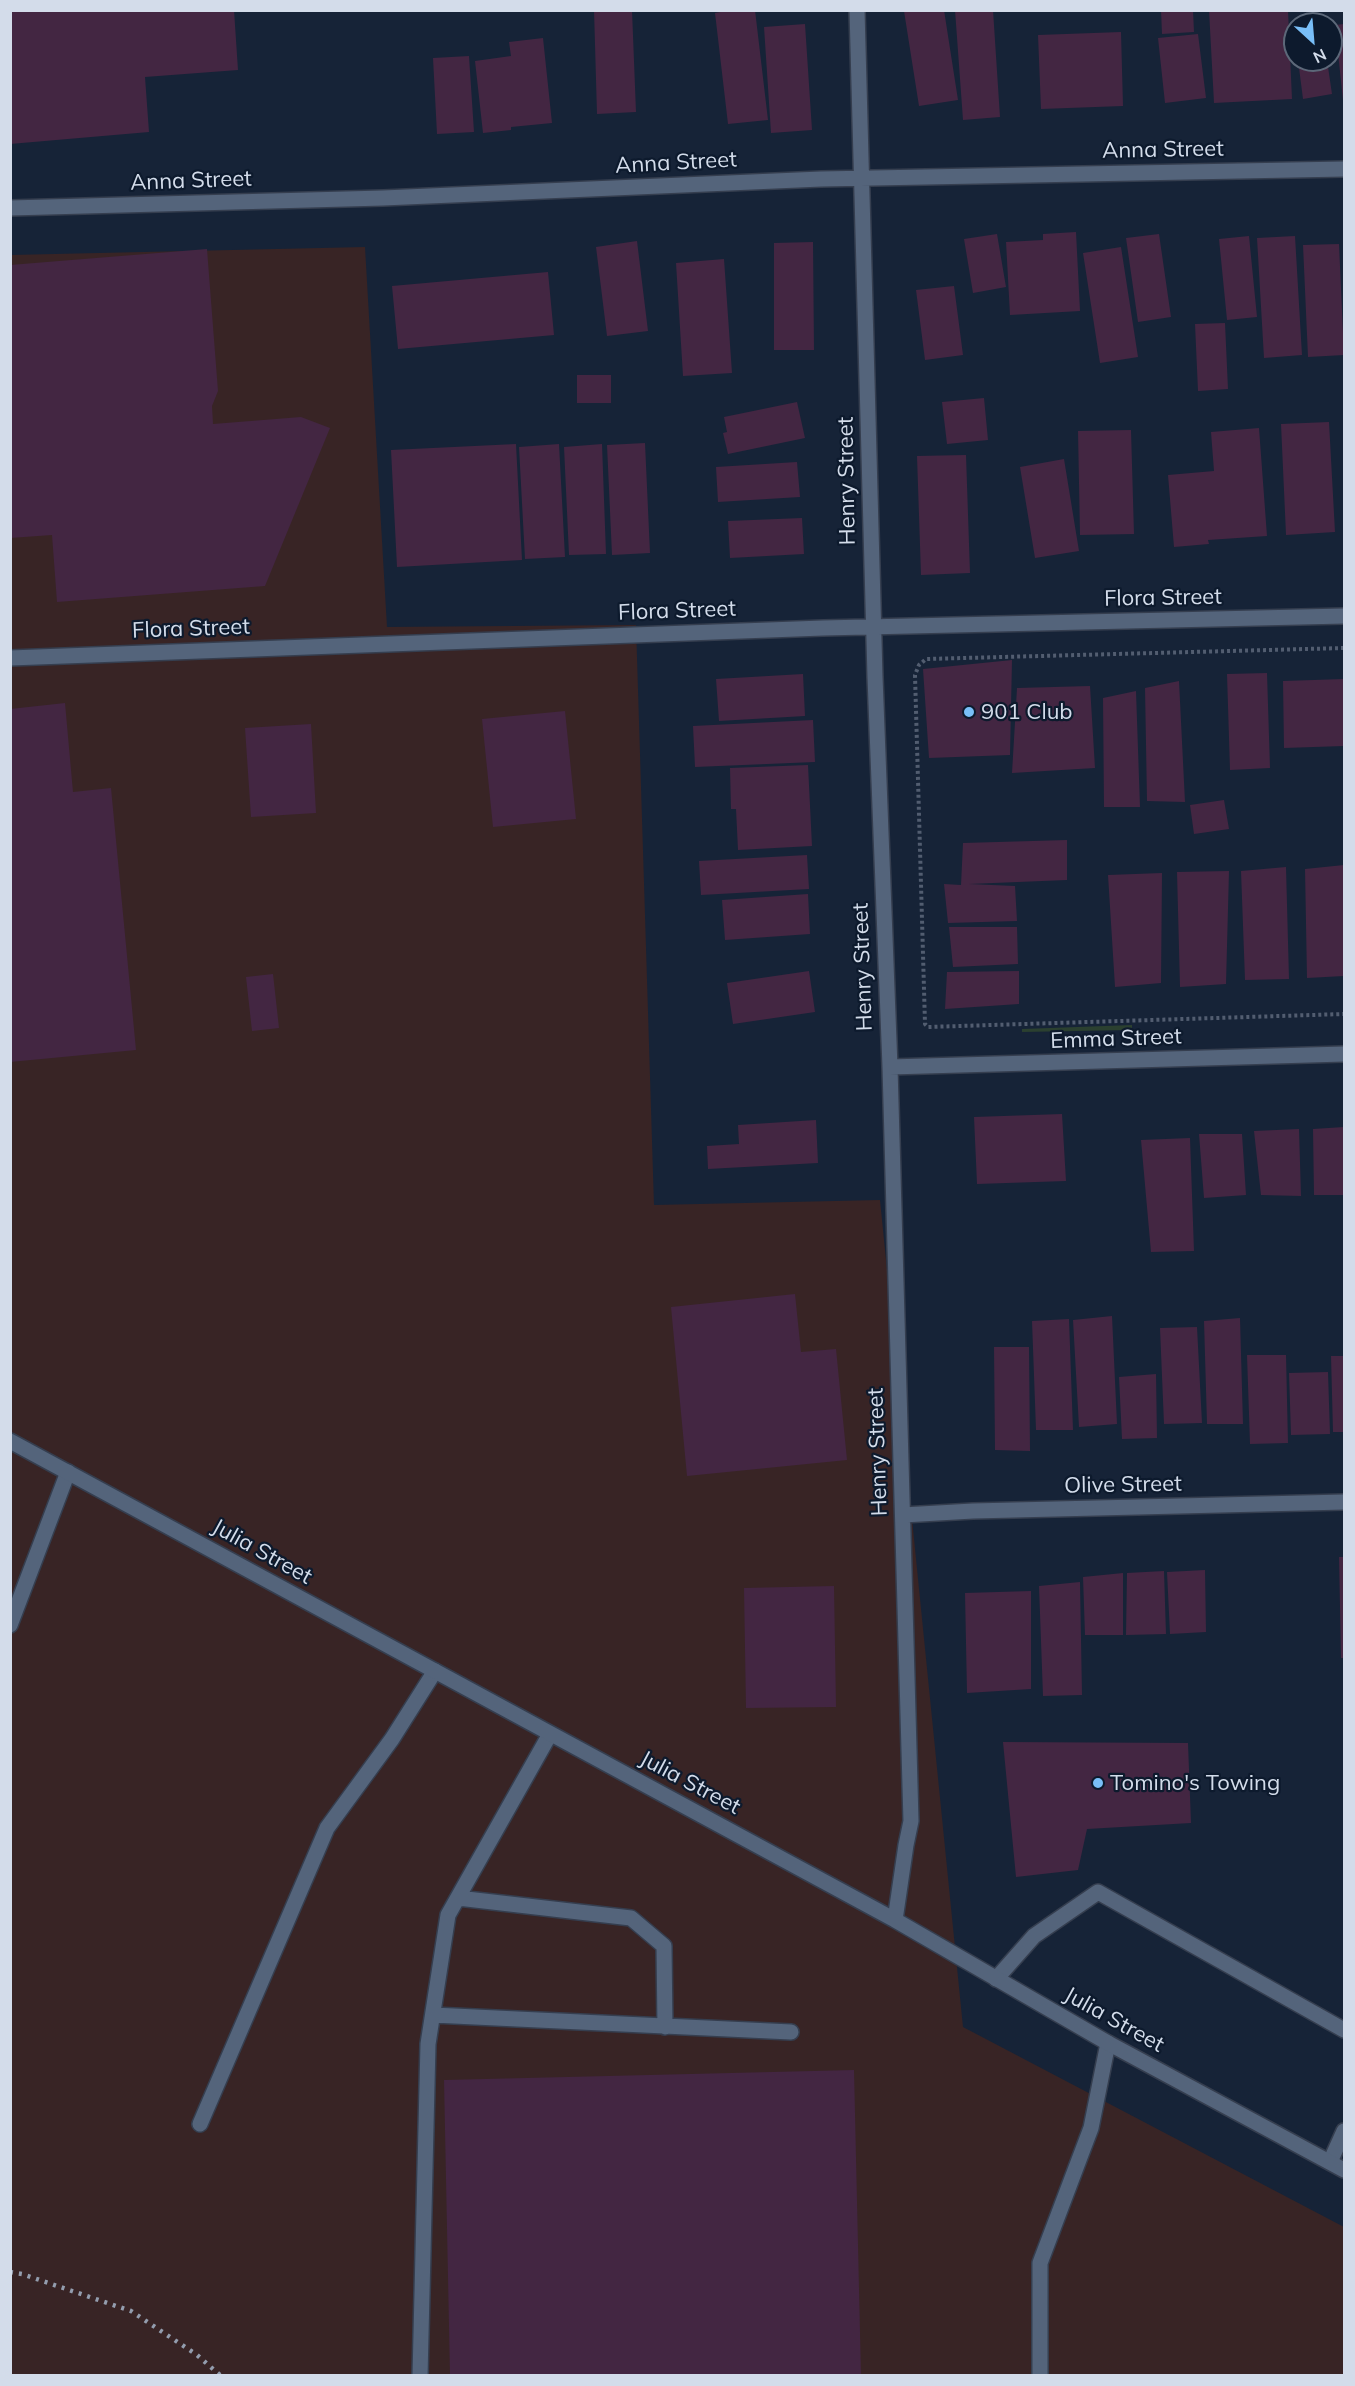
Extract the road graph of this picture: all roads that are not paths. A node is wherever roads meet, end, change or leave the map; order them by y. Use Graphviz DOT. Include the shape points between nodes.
graph roads {
  1 [pos="856,10"];
  2 [pos="1344,170"];
  3 [pos="862,178"];
  4 [pos="10,208"];
  5 [pos="1344,616"];
  6 [pos="873,628"];
  7 [pos="10,658"];
  8 [pos="1344,1054"];
  9 [pos="890,1067"];
  10 [pos="10,1441"];
  11 [pos="68,1472"];
  12 [pos="1344,1502"];
  13 [pos="903,1515"];
  14 [pos="10,1625"];
  15 [pos="435,1671"];
  16 [pos="550,1734"];
  17 [pos="458,1898"];
  18 [pos="895,1920"];
  19 [pos="996,1978"];
  20 [pos="433,2015"];
  21 [pos="665,2027"];
  22 [pos="1344,2030"];
  23 [pos="791,2032"];
  24 [pos="1108,2043"];
  25 [pos="200,2124"];
  26 [pos="1344,2131"];
  27 [pos="1330,2162"];
  28 [pos="1344,2170"];
  29 [pos="420,2376"];
  30 [pos="1040,2376"];
  1 -- 3 [label="street, Henry Street"];
  2 -- 3 [label="street, Anna Street"];
  3 -- 4 [label="street, Anna Street" via="383,198"];
  3 -- 6 [label="street, Henry Street"];
  5 -- 6 [label="street, Flora Street"];
  6 -- 7 [label="street, Flora Street"];
  6 -- 9 [label="street, Henry Street"];
  8 -- 9 [label="street, Emma Street"];
  9 -- 13 [label="street, Henry Street"];
  10 -- 11 [label="street, Julia Street"];
  11 -- 14 [label="street"];
  11 -- 15 [label="street, Julia Street"];
  12 -- 13 [label="street, Olive Street"];
  13 -- 18 [label="street, Henry Street" via="911,1821"];
  15 -- 16 [label="street, Julia Street"];
  15 -- 25 [label="street" via="392,1739 327,1828"];
  16 -- 17 [label="street"];
  16 -- 18 [label="street, Julia Street"];
  17 -- 20 [label="street" via="448,1915"];
  17 -- 21 [label="street" via="631,1918 664,1946"];
  18 -- 19 [label="street, Julia Street"];
  19 -- 22 [label="street" via="1034,1936 1098,1892"];
  19 -- 24 [label="street, Julia Street"];
  20 -- 21 [label="street"];
  20 -- 29 [label="street" via="428,2044"];
  21 -- 23 [label="street"];
  24 -- 27 [label="street, Julia Street"];
  24 -- 30 [label="street" via="1091,2128 1040,2263"];
  26 -- 27 [label="street"];
  27 -- 28 [label="street, Julia Street"];
}
